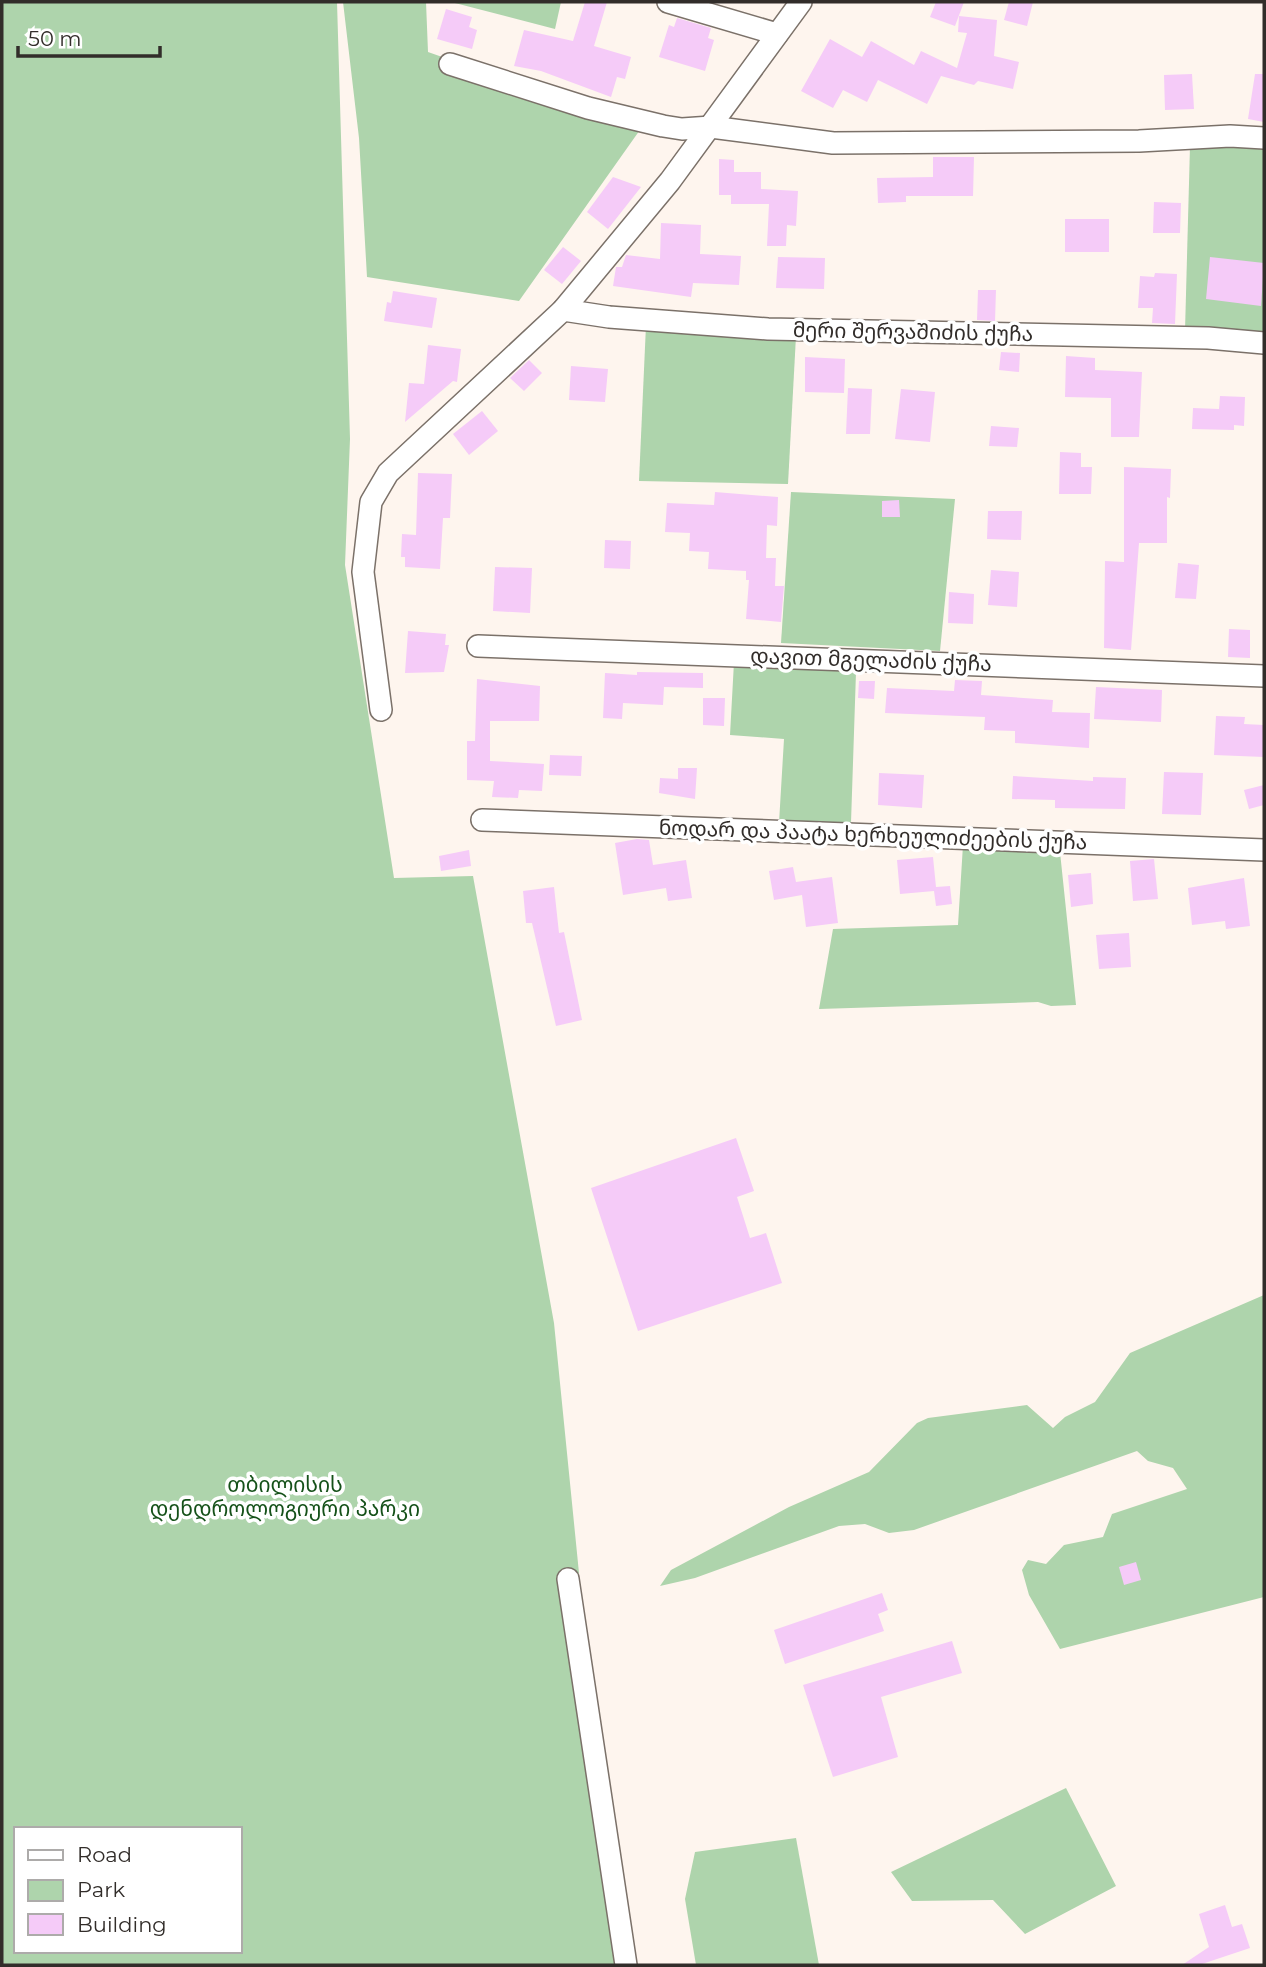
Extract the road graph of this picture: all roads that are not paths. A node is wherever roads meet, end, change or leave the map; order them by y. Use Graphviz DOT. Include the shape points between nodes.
graph roads {
  1 [pos="668,2"];
  2 [pos="801,2"];
  3 [pos="777,34"];
  4 [pos="450,64"];
  5 [pos="711,127"];
  6 [pos="1264,138"];
  7 [pos="563,310"];
  8 [pos="1264,343"];
  9 [pos="478,646"];
  10 [pos="1264,676"];
  11 [pos="381,710"];
  12 [pos="482,820"];
  13 [pos="1264,850"];
  14 [pos="568,1579"];
  15 [pos="626,1965"];
  1 -- 3 [label="street"];
  2 -- 3 [label="street"];
  3 -- 5 [label="street"];
  4 -- 5 [label="street" via="650,123 682,129"];
  5 -- 6 [label="street" via="833,143"];
  5 -- 7 [label="street"];
  7 -- 8 [label="street, მერი შერვაშიძის ქუჩა" via="768,329"];
  7 -- 11 [label="street" via="388,473 371,502 363,572"];
  9 -- 10 [label="street, დავით მგელაძის ქუჩა"];
  12 -- 13 [label="street, ნოდარ და პაატა ხერხეულიძეების ქუჩა"];
  14 -- 15 [label="street"];
}
